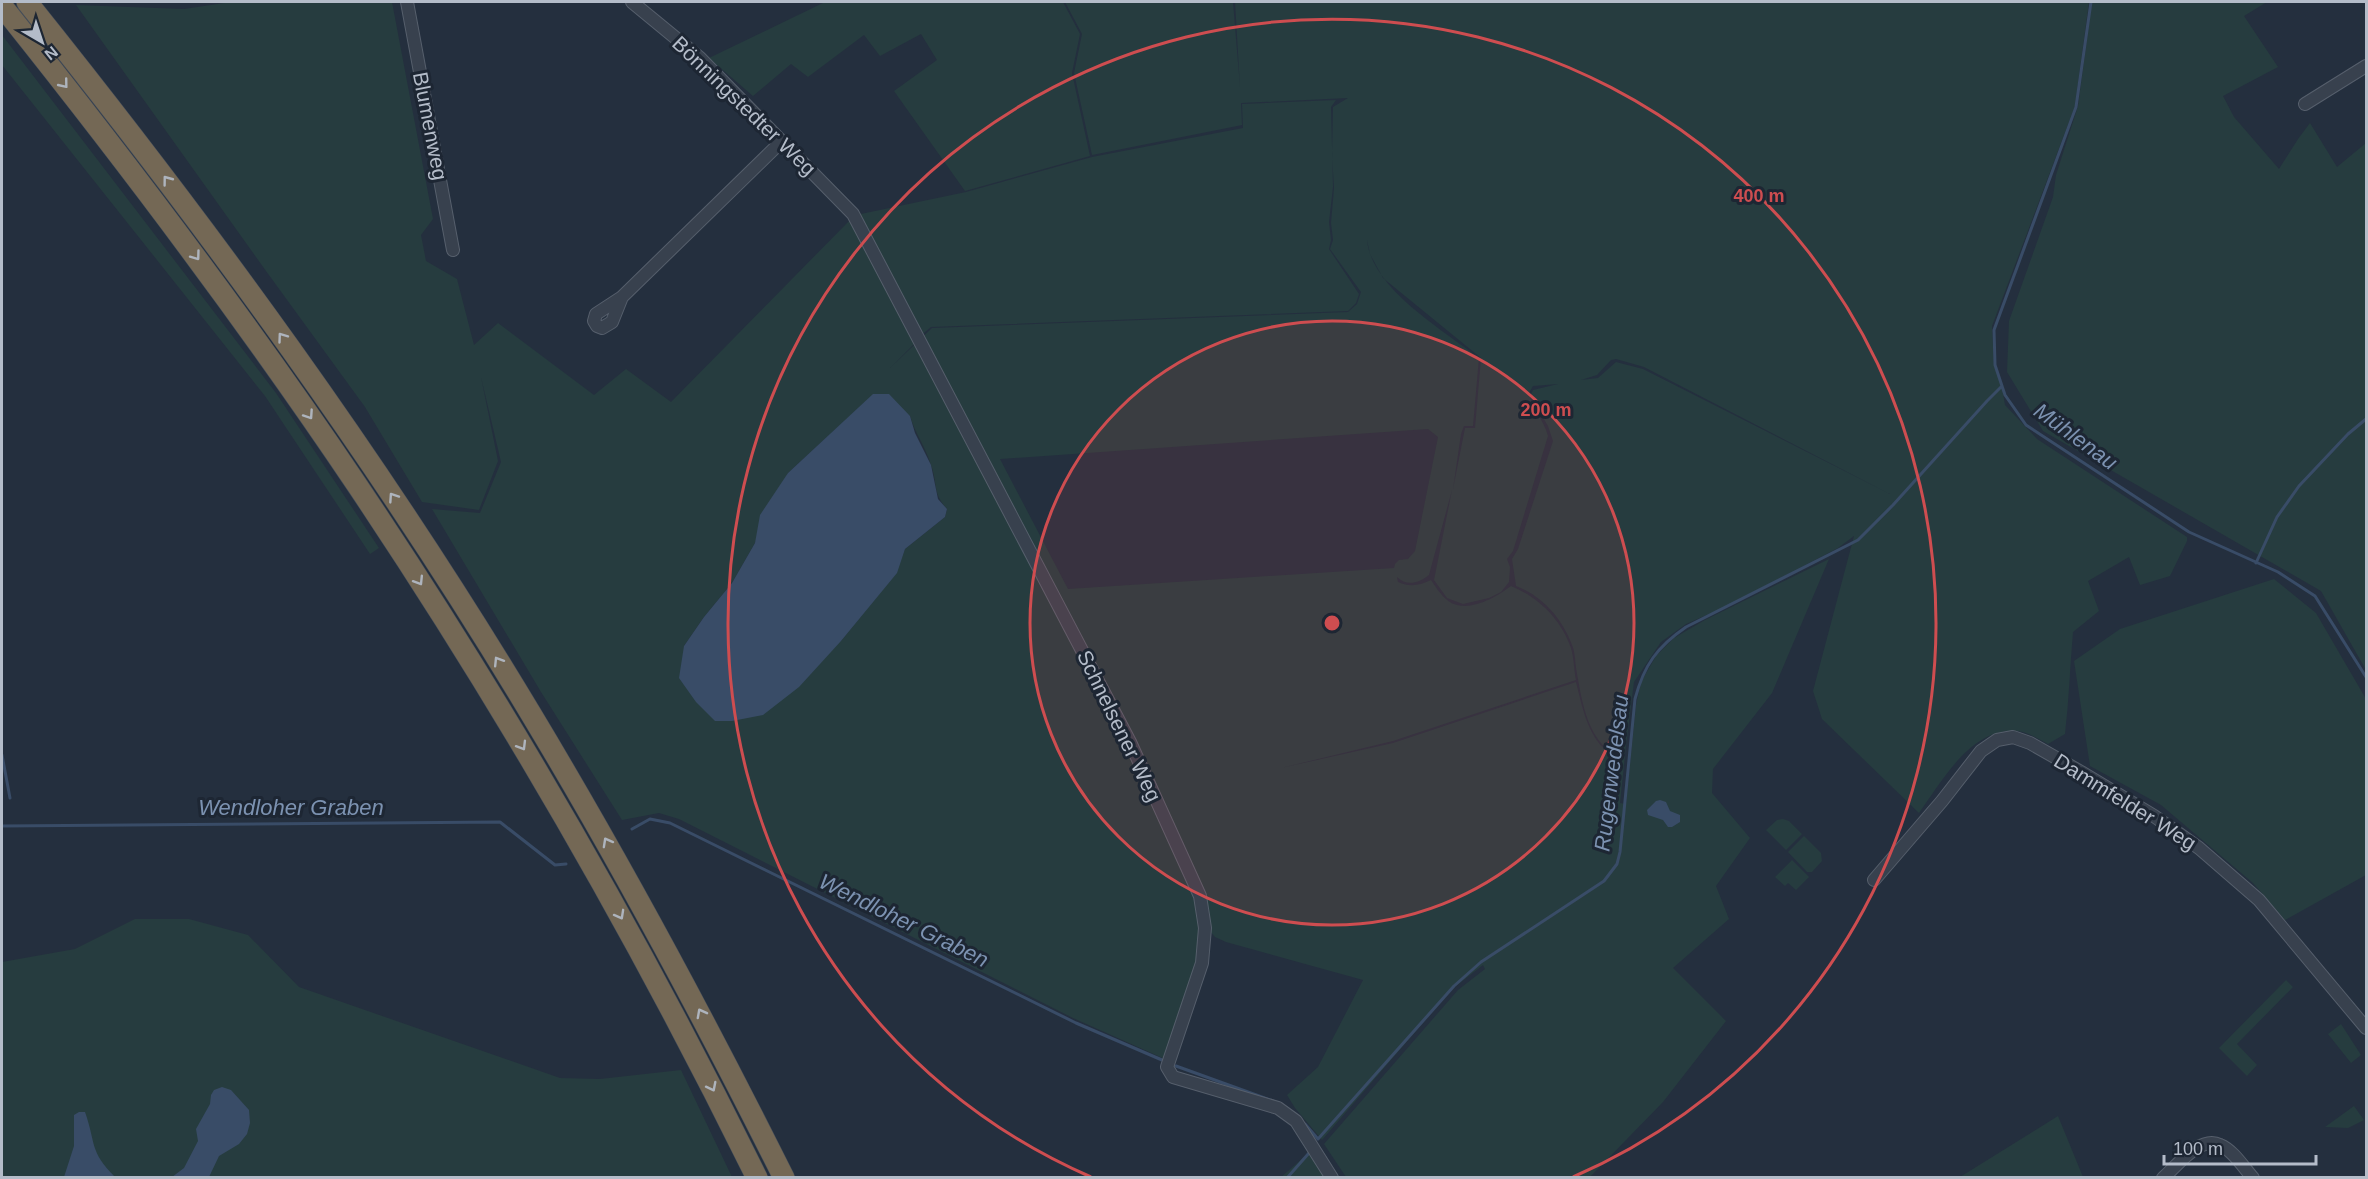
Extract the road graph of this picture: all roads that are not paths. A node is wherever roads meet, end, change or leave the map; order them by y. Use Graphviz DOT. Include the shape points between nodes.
graph roads {
  1 [pos="27,2"];
  2 [pos="407,2"];
  3 [pos="632,2"];
  4 [pos="2,6"];
  5 [pos="2367,66"];
  6 [pos="2305,104"];
  7 [pos="782,141"];
  8 [pos="853,214"];
  9 [pos="453,250"];
  10 [pos="622,297"];
  11 [pos="1874,880"];
  12 [pos="2367,1028"];
  13 [pos="757,1178"];
  14 [pos="784,1178"];
  15 [pos="1332,1178"];
  16 [pos="2163,1178"];
  17 [pos="2253,1178"];
  14 -- 1 [label="highway, one-way" via="701,1013 605,838 454,590 310,375 206,231"];
  2 -- 9 [label="street, Blumenweg"];
  3 -- 7 [label="street, Bönningstedter Weg" via="700,58"];
  4 -- 13 [label="highway, one-way" via="194,253 301,403 421,584 615,906"];
  5 -- 6 [label="street"];
  7 -- 8 [label="street, Bönningstedter Weg"];
  7 -- 10 [label="street"];
  8 -- 15 [label="street, Schnelsener Weg" via="1130,742 1200,896 1205,928 1202,963 1167,1067 1173,1077 1278,1108 1296,1121"];
  11 -- 12 [label="street, Dammfelder Weg" via="1981,751 1997,740 2013,737 2091,778 2199,848 2259,900"];
  16 -- 17 [label="street" via="2202,1144 2211,1142 2222,1145"];
}
